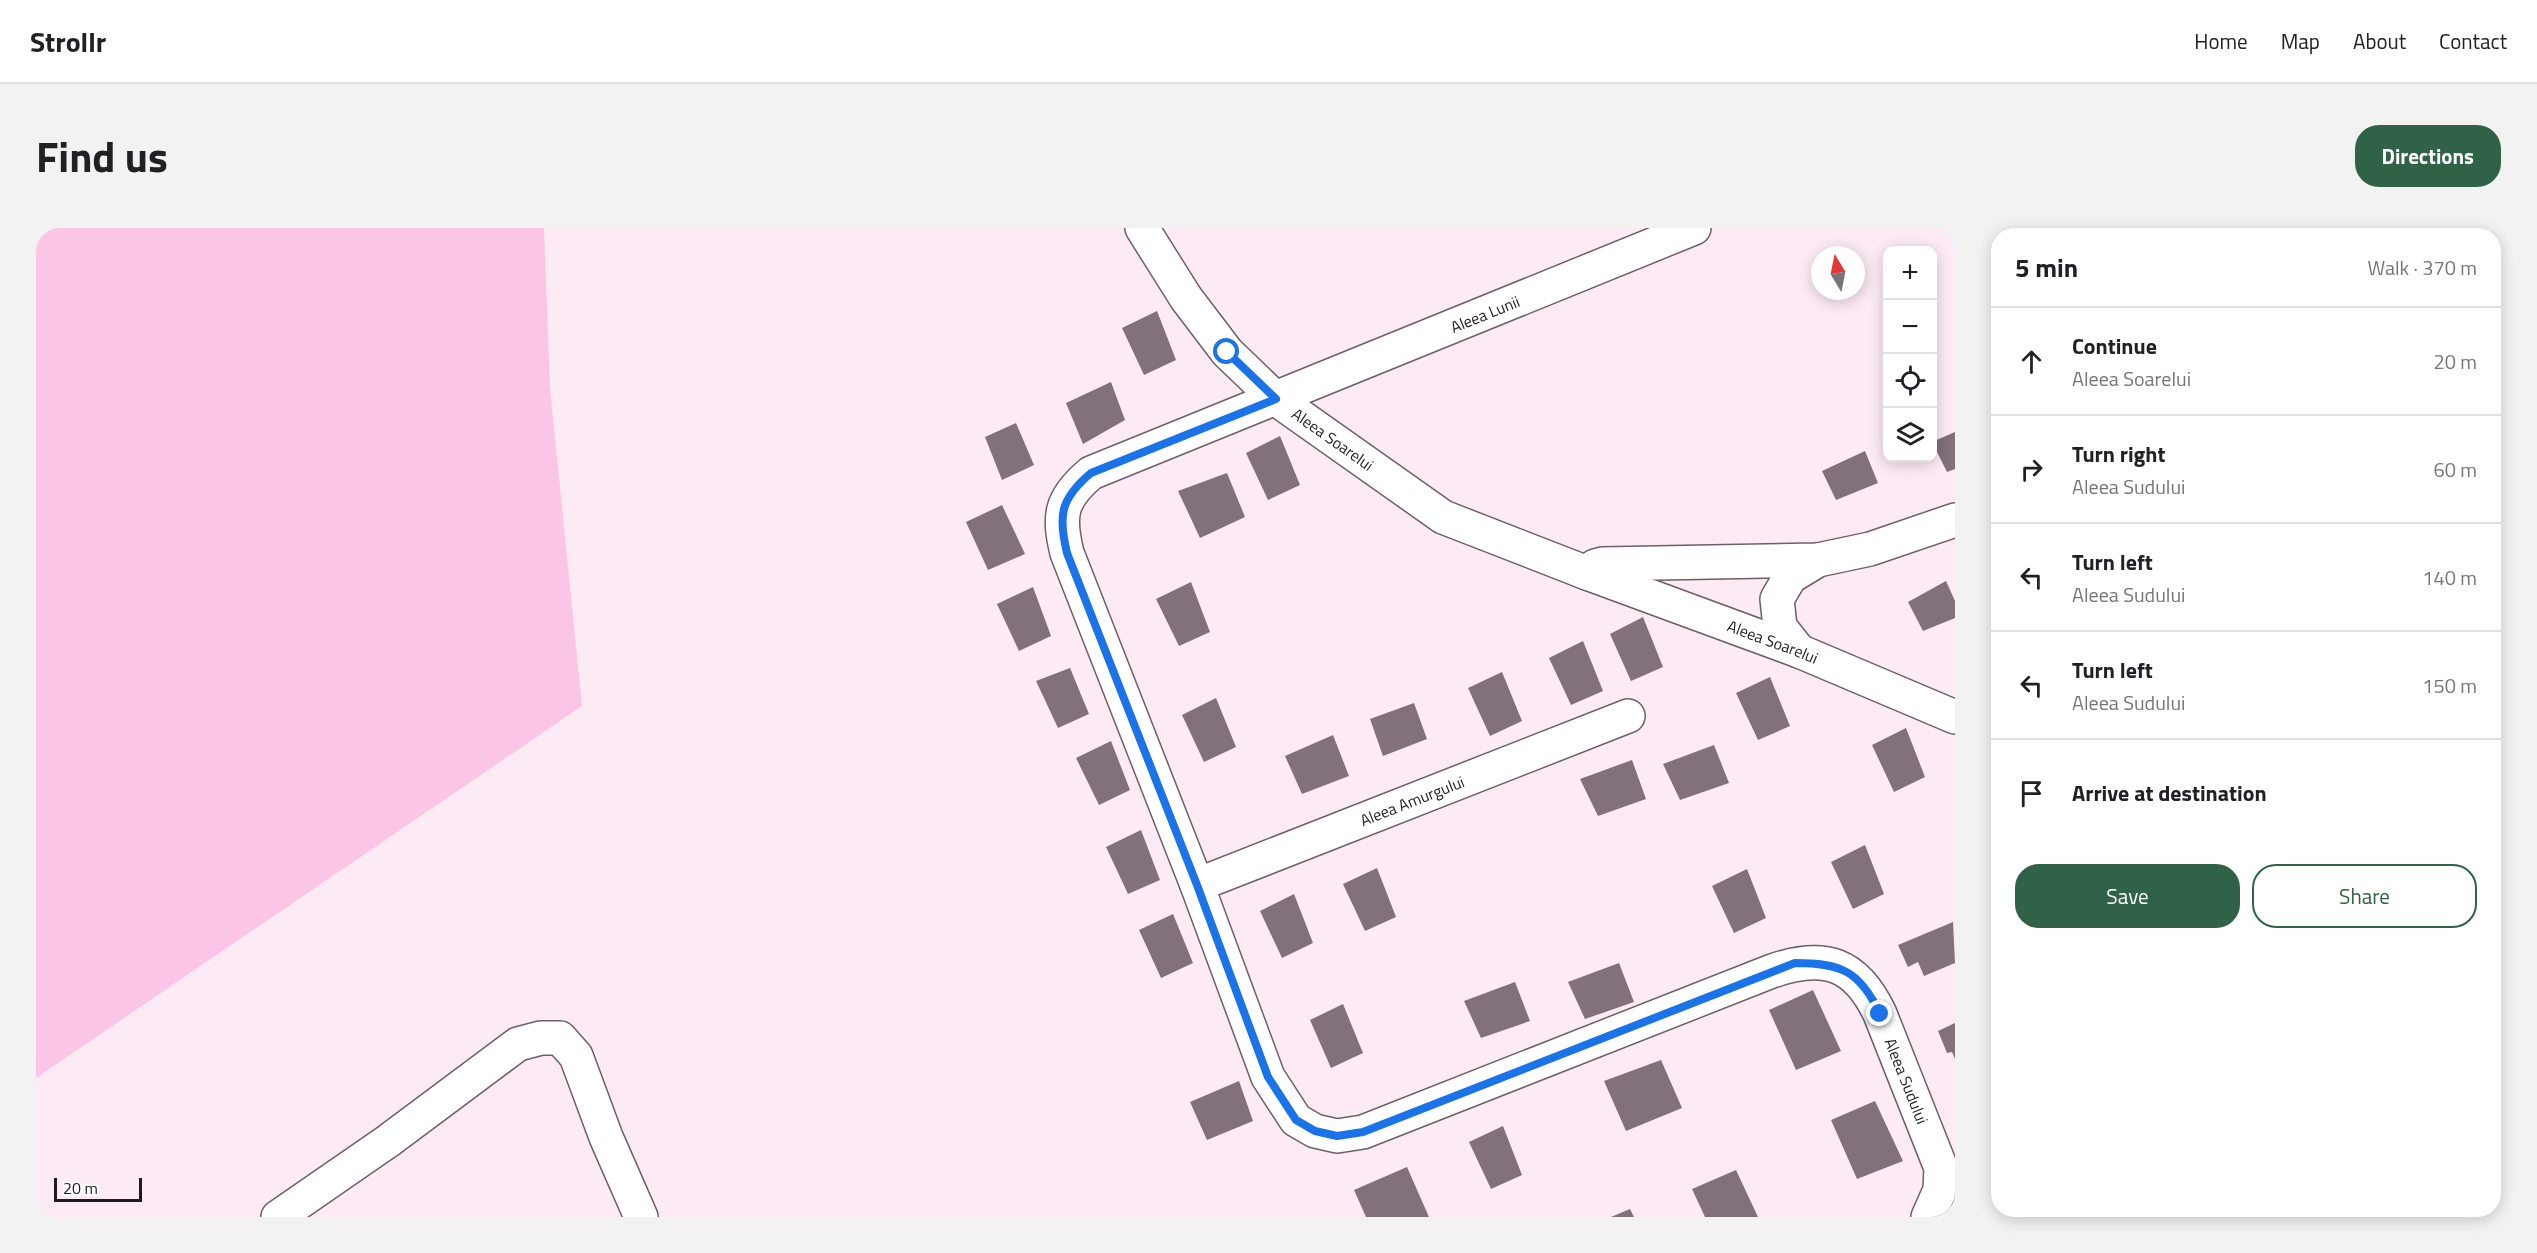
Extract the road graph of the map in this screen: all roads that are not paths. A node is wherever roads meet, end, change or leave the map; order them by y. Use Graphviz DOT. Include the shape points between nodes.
graph roads {
  1 [pos="1142,228"];
  2 [pos="1694,228"];
  3 [pos="1276,399"];
  4 [pos="1955,520"];
  5 [pos="1818,560"];
  6 [pos="1587,573"];
  7 [pos="1799,651"];
  8 [pos="1628,716"];
  9 [pos="1955,717"];
  10 [pos="1197,885"];
  11 [pos="278,1217"];
  12 [pos="641,1217"];
  13 [pos="1928,1217"];
  1 -- 3 [label="street, Aleea Soarelui" via="1185,298 1227,352"];
  2 -- 3 [label="street, Aleea Lunii"];
  3 -- 6 [label="street, Aleea Soarelui" via="1443,517"];
  3 -- 10 [label="street, Aleea Sudului" via="1091,473 1074,487 1064,504 1061,527 1067,553"];
  4 -- 5 [label="street" via="1870,549"];
  5 -- 6 [label="street" via="1602,564"];
  5 -- 7 [label="street" via="1790,577 1777,599 1780,627"];
  6 -- 7 [label="street, Aleea Soarelui"];
  7 -- 9 [label="street, Aleea Soarelui"];
  8 -- 10 [label="street, Aleea Amurgului"];
  10 -- 13 [label="street, Aleea Sudului" via="1268,1077 1296,1120 1315,1131 1337,1136 1386,1124 1795,963 1839,966 1870,992 1941,1168 1940,1190"];
  11 -- 12 [label="street" via="518,1044 560,1038 576,1056"];
}
